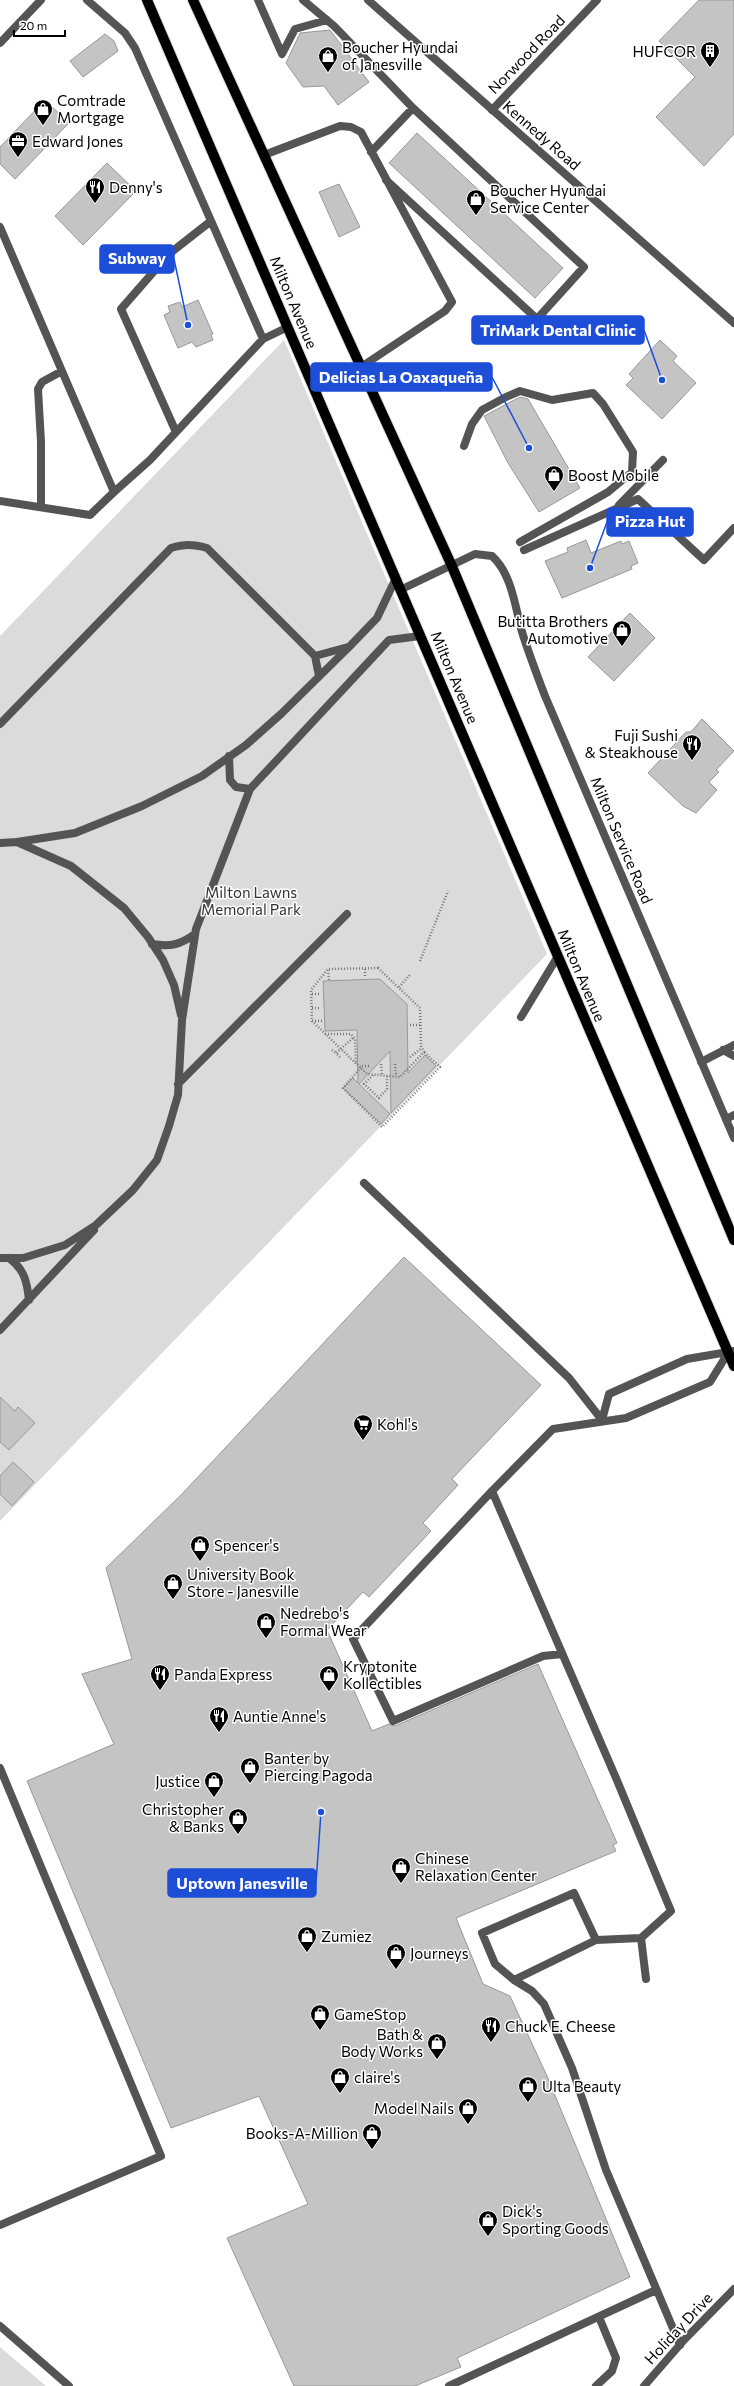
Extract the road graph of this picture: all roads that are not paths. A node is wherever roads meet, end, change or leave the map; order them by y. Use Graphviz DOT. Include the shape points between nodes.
graph roads {
  1 [pos="41,0"];
  2 [pos="87,0"];
  3 [pos="147,0"];
  4 [pos="193,0"];
  5 [pos="258,0"];
  6 [pos="303,0"];
  7 [pos="368,0"];
  8 [pos="597,0"];
  9 [pos="327,20"];
  10 [pos="0,43"];
  11 [pos="413,108"];
  12 [pos="492,110"];
  13 [pos="371,152"];
  14 [pos="264,155"];
  15 [pos="386,180"];
  16 [pos="212,222"];
  17 [pos="0,227"];
  18 [pos="734,323"];
  19 [pos="288,327"];
  20 [pos="263,339"];
  21 [pos="361,367"];
  22 [pos="62,371"];
  23 [pos="176,432"];
  24 [pos="464,446"];
  25 [pos="663,460"];
  26 [pos="114,492"];
  27 [pos="0,501"];
  28 [pos="41,508"];
  29 [pos="616,509"];
  30 [pos="734,528"];
  31 [pos="520,542"];
  32 [pos="524,550"];
  33 [pos="451,564"];
  34 [pos="396,578"];
  35 [pos="400,590"];
  36 [pos="420,636"];
  37 [pos="349,647"];
  38 [pos="315,656"];
  39 [pos="319,676"];
  40 [pos="0,724"];
  41 [pos="229,756"];
  42 [pos="250,789"];
  43 [pos="16,842"];
  44 [pos="0,843"];
  45 [pos="347,914"];
  46 [pos="195,934"];
  47 [pos="152,944"];
  48 [pos="558,956"];
  49 [pos="521,1017"];
  50 [pos="182,1020"];
  51 [pos="734,1045"];
  52 [pos="723,1050"];
  53 [pos="734,1056"];
  54 [pos="701,1062"];
  55 [pos="178,1084"];
  56 [pos="734,1115"];
  57 [pos="726,1119"];
  58 [pos="733,1135"];
  59 [pos="364,1183"];
  60 [pos="112,1210"];
  61 [pos="734,1240"];
  62 [pos="0,1258"];
  63 [pos="9,1258"];
  64 [pos="28,1300"];
  65 [pos="0,1330"];
  66 [pos="731,1352"];
  67 [pos="734,1366"];
  68 [pos="602,1420"];
  69 [pos="492,1491"];
  70 [pos="562,1654"];
  71 [pos="0,1768"];
  72 [pos="641,1938"];
  73 [pos="596,1940"];
  74 [pos="646,1979"];
  75 [pos="514,1980"];
  76 [pos="0,2225"];
  77 [pos="734,2289"];
  78 [pos="656,2290"];
  79 [pos="599,2317"];
  80 [pos="0,2326"];
  81 [pos="680,2345"];
  82 [pos="69,2386"];
  83 [pos="449,2386"];
  84 [pos="596,2386"];
  85 [pos="644,2386"];
  1 -- 10 [label="street"];
  2 -- 16 [label="street" via="125,33 135,48"];
  3 -- 19 [label="main road, Milton Avenue"];
  4 -- 14 [label="main road"];
  5 -- 9 [label="street" via="282,54 295,29"];
  6 -- 9 [label="street"];
  7 -- 12 [label="street, Kennedy Road"];
  8 -- 12 [label="street, Norwood Road"];
  9 -- 11 [label="street"];
  11 -- 13 [label="street"];
  11 -- 15 [label="street" via="584,267 537,319"];
  12 -- 18 [label="street, Kennedy Road"];
  13 -- 14 [label="street" via="361,132 351,127 340,126"];
  13 -- 15 [label="street"];
  14 -- 21 [label="main road"];
  15 -- 21 [label="street" via="452,302 445,311"];
  16 -- 20 [label="street"];
  16 -- 23 [label="street" via="169,254 121,309"];
  17 -- 22 [label="street"];
  19 -- 20 [label="street"];
  19 -- 34 [label="main road, Milton Avenue"];
  20 -- 23 [label="street"];
  21 -- 33 [label="main road"];
  22 -- 26 [label="street"];
  22 -- 28 [label="street" via="42,382 38,389"];
  23 -- 26 [label="street" via="150,460"];
  24 -- 31 [label="street" via="472,424 482,410 520,391 552,400 593,393 603,404 633,452 632,472 608,492"];
  25 -- 29 [label="street"];
  26 -- 28 [label="street" via="90,515"];
  27 -- 28 [label="street"];
  29 -- 30 [label="street" via="638,499 704,560"];
  29 -- 32 [label="street"];
  33 -- 35 [label="street, Milton Service Road"];
  33 -- 54 [label="street, Milton Service Road" via="483,553 496,559 506,576 540,682"];
  33 -- 61 [label="main road"];
  34 -- 35 [label="main road, Milton Avenue"];
  34 -- 37 [label="street" via="377,618"];
  35 -- 36 [label="main road, Milton Avenue"];
  36 -- 42 [label="street" via="389,640"];
  36 -- 48 [label="main road, Milton Avenue"];
  37 -- 38 [label="street"];
  37 -- 39 [label="street"];
  38 -- 39 [label="street"];
  38 -- 40 [label="street" via="207,548 194,544 184,545 171,548"];
  39 -- 41 [label="street" via="281,714"];
  41 -- 42 [label="street" via="230,780 236,787"];
  41 -- 43 [label="street" via="202,776 142,806 75,832"];
  42 -- 46 [label="street"];
  43 -- 44 [label="street"];
  43 -- 47 [label="street" via="71,866 124,908"];
  45 -- 55 [label="street"];
  46 -- 47 [label="street" via="184,942 168,947"];
  46 -- 50 [label="street"];
  47 -- 50 [label="street" via="163,960 174,985"];
  48 -- 49 [label="street"];
  48 -- 66 [label="main road, Milton Avenue"];
  50 -- 55 [label="street"];
  51 -- 52 [label="street"];
  52 -- 53 [label="street"];
  52 -- 54 [label="street"];
  54 -- 57 [label="street, Milton Service Road"];
  55 -- 60 [label="street" via="169,1126 156,1160 134,1190"];
  56 -- 57 [label="street"];
  57 -- 58 [label="street, Milton Service Road"];
  59 -- 68 [label="street" via="569,1378"];
  60 -- 63 [label="street" via="65,1245 23,1258"];
  60 -- 64 [label="street"];
  62 -- 63 [label="street"];
  63 -- 64 [label="street" via="25,1276"];
  64 -- 65 [label="street"];
  66 -- 67 [label="main road, Milton Avenue"];
  66 -- 68 [label="street" via="710,1382 626,1418"];
  66 -- 68 [label="street" via="687,1359 609,1394"];
  68 -- 69 [label="street" via="553,1429"];
  69 -- 70 [label="street"];
  69 -- 70 [label="street" via="353,1639 393,1721 544,1656"];
  70 -- 72 [label="street" via="671,1911"];
  71 -- 76 [label="street" via="161,2156"];
  72 -- 73 [label="street"];
  72 -- 74 [label="street"];
  73 -- 75 [label="street"];
  73 -- 75 [label="street" via="574,1893 482,1933 495,1964"];
  75 -- 78 [label="street" via="532,1991 544,2004 572,2068 606,2170"];
  77 -- 81 [label="street, Holiday Drive"];
  78 -- 79 [label="street"];
  78 -- 81 [label="street"];
  79 -- 83 [label="street"];
  79 -- 84 [label="street" via="616,2358 612,2371"];
  80 -- 82 [label="street"];
  81 -- 85 [label="street, Holiday Drive"];
}
